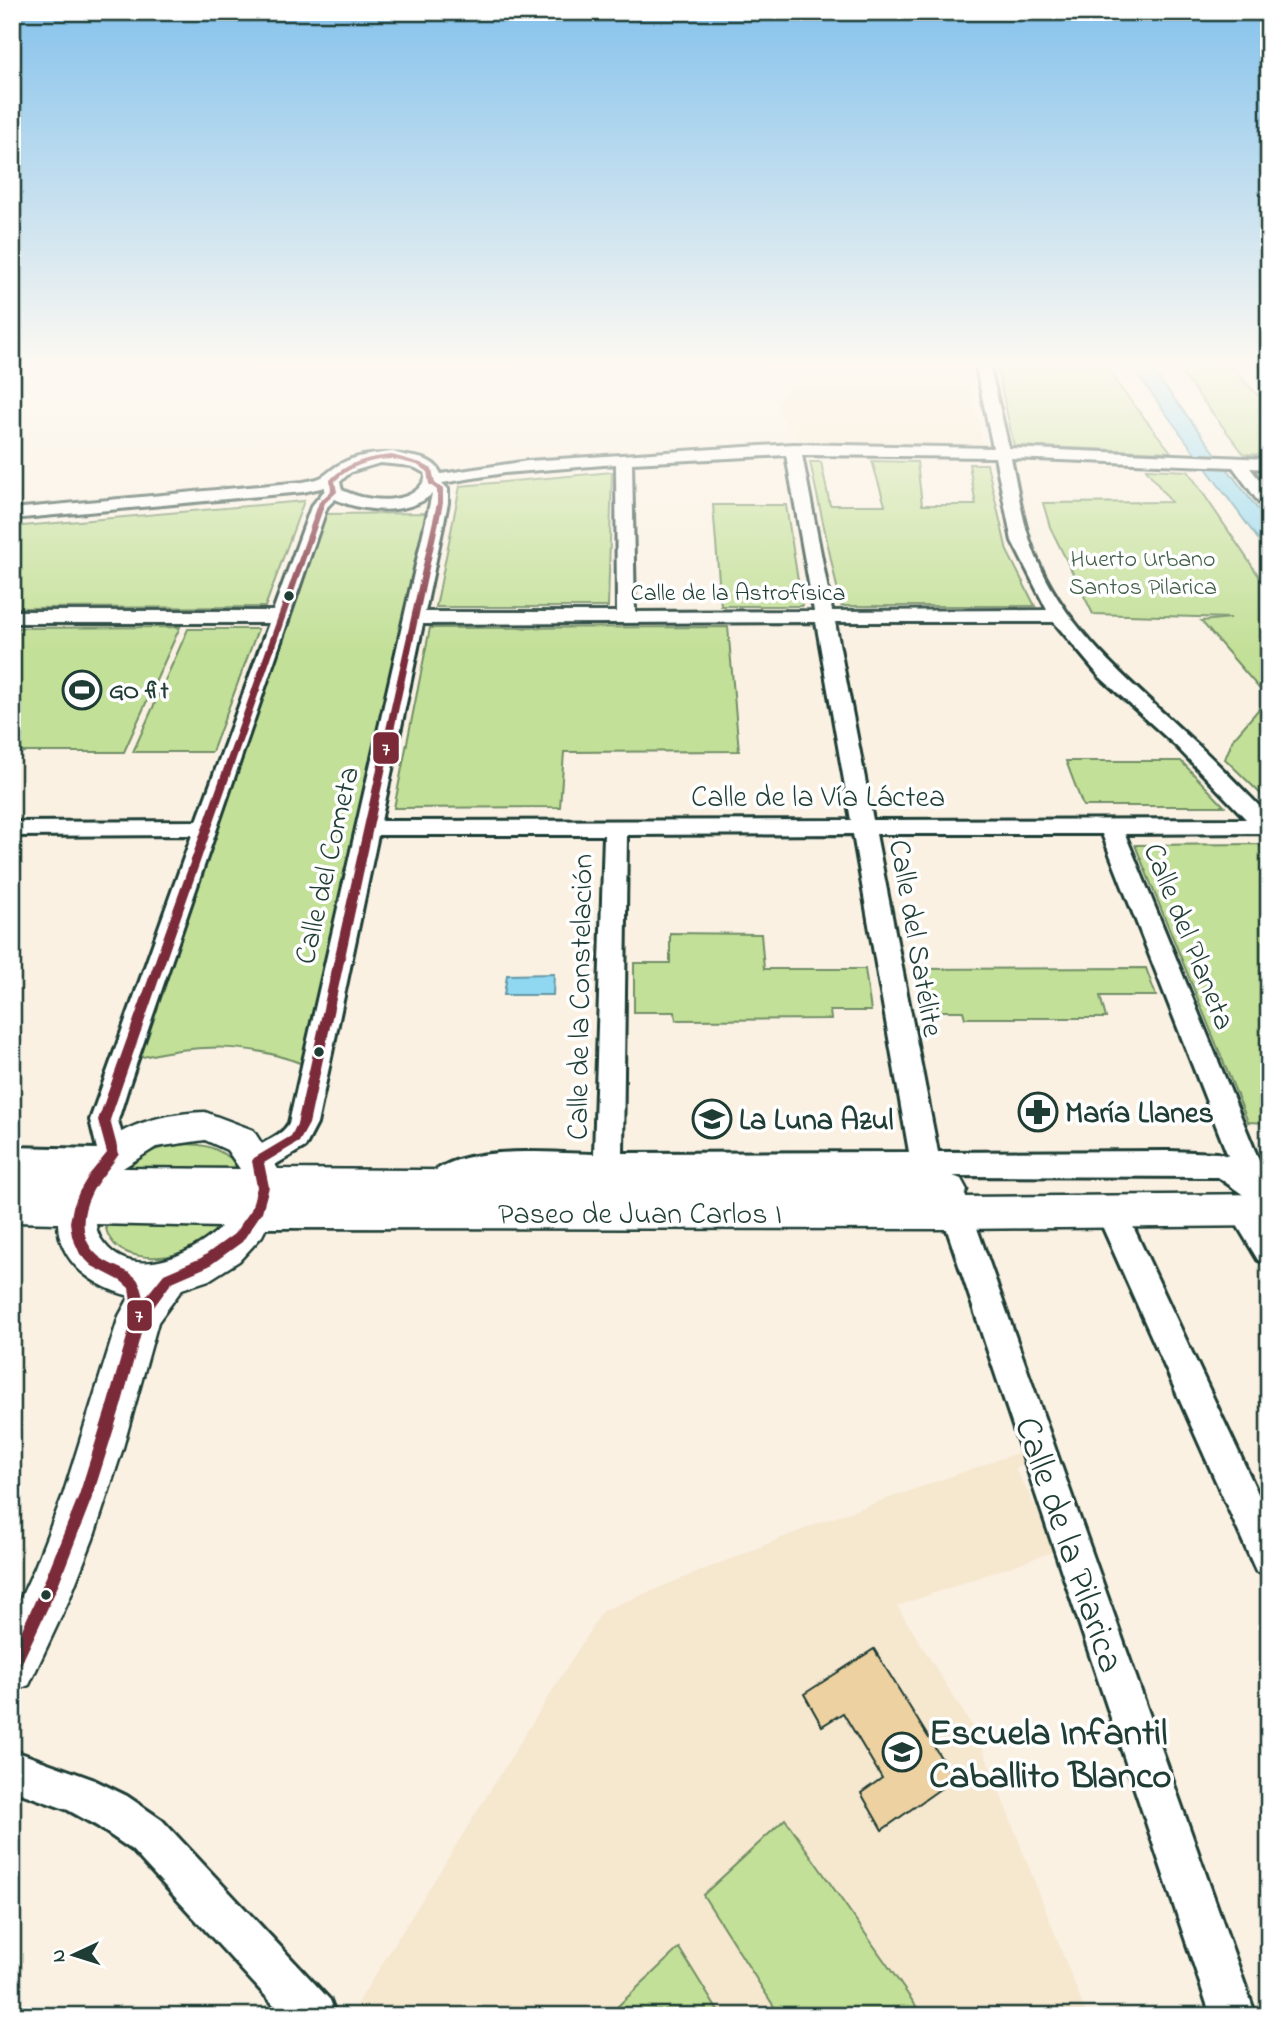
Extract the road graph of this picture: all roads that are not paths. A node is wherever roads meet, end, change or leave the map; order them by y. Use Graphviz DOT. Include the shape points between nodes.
graph roads {
  1 [pos="366,462"];
  2 [pos="416,462"];
  3 [pos="592,462"];
  4 [pos="624,462"];
  5 [pos="795,462"];
  6 [pos="1003,462"];
  7 [pos="1225,462"];
  8 [pos="1233,462"];
  9 [pos="1269,464"];
  10 [pos="466,472"];
  11 [pos="432,478"];
  12 [pos="333,487"];
  13 [pos="1269,504"];
  14 [pos="12,514"];
  15 [pos="626,616"];
  16 [pos="1059,616"];
  17 [pos="12,617"];
  18 [pos="281,617"];
  19 [pos="825,617"];
  20 [pos="416,618"];
  21 [pos="1111,827"];
  22 [pos="1268,827"];
  23 [pos="205,828"];
  24 [pos="370,828"];
  25 [pos="616,828"];
  26 [pos="865,828"];
  27 [pos="12,829"];
  28 [pos="12,1159"];
  29 [pos="608,1167"];
  30 [pos="95,1176"];
  31 [pos="12,1182"];
  32 [pos="259,1187"];
  33 [pos="435,1188"];
  34 [pos="940,1189"];
  35 [pos="1259,1199"];
  36 [pos="12,1206"];
  37 [pos="1110,1210"];
  38 [pos="1269,1251"];
  39 [pos="134,1297"];
  40 [pos="1269,1558"];
  41 [pos="12,1668"];
  42 [pos="12,1770"];
  43 [pos="314,2016"];
  44 [pos="1234,2016"];
  1 -- 12 [label="street" via="344,468"];
  2 -- 11 [label="street"];
  3 -- 10 [label="street"];
  4 -- 15 [label="street"];
  5 -- 19 [label="street, Calle del Satélite"];
  6 -- 16 [label="street" via="1031,569"];
  7 -- 8 [label="street"];
  8 -- 9 [label="street"];
  8 -- 13 [label="street"];
  10 -- 11 [label="street"];
  11 -- 12 [label="street" via="418,496 381,504 355,502"];
  11 -- 20 [label="street, Calle del Cometa" via="441,496"];
  12 -- 14 [label="street"];
  12 -- 18 [label="street" via="321,502"];
  15 -- 19 [label="street, Calle de la Astrofísica"];
  15 -- 20 [label="street, Calle de la Astrofísica"];
  16 -- 19 [label="street, Calle de la Astrofísica"];
  16 -- 22 [label="street" via="1107,673 1184,741"];
  17 -- 18 [label="street"];
  18 -- 23 [label="street"];
  19 -- 26 [label="street, Calle del Satélite"];
  20 -- 24 [label="street, Calle del Cometa"];
  21 -- 22 [label="street, Calle de la Vía Láctea"];
  21 -- 26 [label="street, Calle de la Vía Láctea"];
  21 -- 35 [label="street, Calle del Planeta"];
  23 -- 27 [label="street"];
  23 -- 30 [label="street" via="104,1120"];
  24 -- 25 [label="street, Calle de la Vía Láctea"];
  24 -- 32 [label="street, Calle del Cometa" via="303,1124"];
  25 -- 26 [label="street, Calle de la Vía Láctea"];
  25 -- 29 [label="street, Calle de la Constelación"];
  26 -- 34 [label="street, Calle del Satélite"];
  28 -- 30 [label="street, Paseo de Juan Carlos I"];
  29 -- 33 [label="street" via="487,1166 460,1170"];
  29 -- 34 [label="street"];
  30 -- 31 [label="main road, Paseo de Juan Carlos I"];
  30 -- 32 [label="main road, Paseo de Juan Carlos I"];
  30 -- 32 [label="main road" via="134,1140 172,1127 205,1126 238,1138"];
  30 -- 36 [label="main road, Paseo de Juan Carlos I"];
  30 -- 39 [label="main road" via="77,1231 80,1244"];
  32 -- 33 [label="main road, Paseo de Juan Carlos I"];
  32 -- 34 [label="main road, Paseo de Juan Carlos I"];
  32 -- 39 [label="main road" via="238,1238 223,1252 168,1278 155,1292"];
  33 -- 34 [label="main road, Paseo de Juan Carlos I"];
  34 -- 35 [label="main road, Paseo de Juan Carlos I"];
  34 -- 37 [label="main road, Paseo de Juan Carlos I"];
  34 -- 44 [label="street, Calle de la Pilarica"];
  35 -- 37 [label="main road, Paseo de Juan Carlos I"];
  35 -- 38 [label="street, Calle del Planeta"];
  37 -- 40 [label="street"];
  39 -- 41 [label="main road" via="73,1536"];
  42 -- 43 [label="street" via="78,1793 147,1836"];
}
